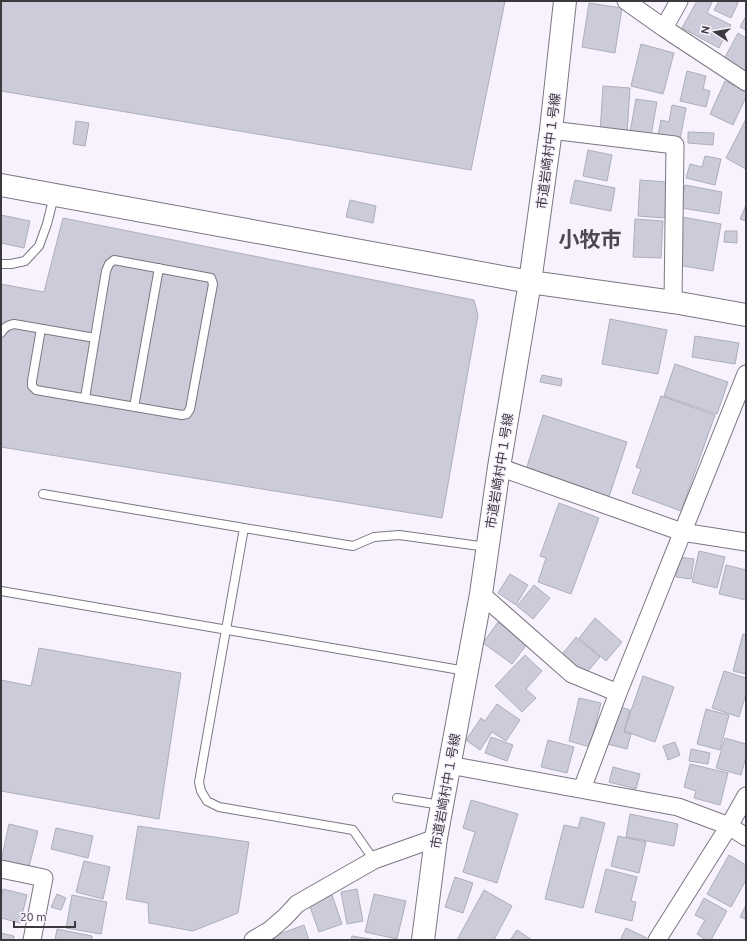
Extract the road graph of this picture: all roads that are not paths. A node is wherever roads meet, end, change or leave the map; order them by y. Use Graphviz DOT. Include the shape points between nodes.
graph roads {
  1 [pos="566,1"];
  2 [pos="626,1"];
  3 [pos="679,1"];
  4 [pos="664,28"];
  5 [pos="746,82"];
  6 [pos="551,130"];
  7 [pos="1,185"];
  8 [pos="54,195"];
  9 [pos="1,264"];
  10 [pos="159,268"];
  11 [pos="530,282"];
  12 [pos="673,302"];
  13 [pos="746,315"];
  14 [pos="41,329"];
  15 [pos="1,333"];
  16 [pos="95,338"];
  17 [pos="746,374"];
  18 [pos="84,398"];
  19 [pos="134,407"];
  20 [pos="499,467"];
  21 [pos="43,494"];
  22 [pos="244,528"];
  23 [pos="682,532"];
  24 [pos="746,542"];
  25 [pos="488,547"];
  26 [pos="1,591"];
  27 [pos="481,594"];
  28 [pos="226,630"];
  29 [pos="467,671"];
  30 [pos="618,693"];
  31 [pos="449,765"];
  32 [pos="582,789"];
  33 [pos="746,796"];
  34 [pos="398,798"];
  35 [pos="442,805"];
  36 [pos="729,826"];
  37 [pos="746,837"];
  38 [pos="436,838"];
  39 [pos="374,860"];
  40 [pos="1,869"];
  41 [pos="32,940"];
  42 [pos="253,940"];
  43 [pos="423,940"];
  44 [pos="657,940"];
  1 -- 6 [label="street, 市道岩崎村中１号線"];
  2 -- 4 [label="street"];
  3 -- 4 [label="street"];
  4 -- 5 [label="street"];
  6 -- 11 [label="street, 市道岩崎村中１号線"];
  6 -- 12 [label="street" via="675,145"];
  7 -- 8 [label="street"];
  8 -- 9 [label="lane" via="39,246 24,261"];
  8 -- 11 [label="street"];
  10 -- 16 [label="lane" via="114,260 109,264"];
  10 -- 19 [label="lane"];
  10 -- 19 [label="lane" via="211,278 190,409 182,416"];
  11 -- 12 [label="street"];
  11 -- 20 [label="street, 市道岩崎村中１号線"];
  12 -- 13 [label="street"];
  14 -- 15 [label="lane" via="14,324 8,325"];
  14 -- 16 [label="lane"];
  14 -- 18 [label="lane" via="32,386 36,390"];
  16 -- 18 [label="lane"];
  17 -- 23 [label="street"];
  18 -- 19 [label="lane"];
  20 -- 23 [label="street"];
  20 -- 25 [label="street, 市道岩崎村中１号線"];
  21 -- 22 [label="lane"];
  22 -- 25 [label="lane" via="353,546 374,537 399,535"];
  22 -- 28 [label="lane"];
  23 -- 24 [label="street"];
  23 -- 30 [label="street"];
  25 -- 27 [label="street, 市道岩崎村中１号線"];
  26 -- 28 [label="lane"];
  27 -- 29 [label="street, 市道岩崎村中１号線"];
  27 -- 30 [label="street" via="572,674"];
  28 -- 29 [label="lane"];
  28 -- 39 [label="lane" via="199,782 207,801 219,807 353,830"];
  29 -- 31 [label="street, 市道岩崎村中１号線"];
  30 -- 32 [label="street"];
  31 -- 32 [label="street"];
  31 -- 35 [label="street, 市道岩崎村中１号線"];
  32 -- 36 [label="street" via="678,807"];
  33 -- 36 [label="street"];
  34 -- 35 [label="lane"];
  35 -- 38 [label="street, 市道岩崎村中１号線"];
  36 -- 37 [label="street"];
  36 -- 44 [label="street"];
  38 -- 39 [label="street"];
  38 -- 43 [label="street, 市道岩崎村中１号線"];
  39 -- 42 [label="street" via="297,904 270,930"];
  40 -- 41 [label="street" via="44,878"];
}
